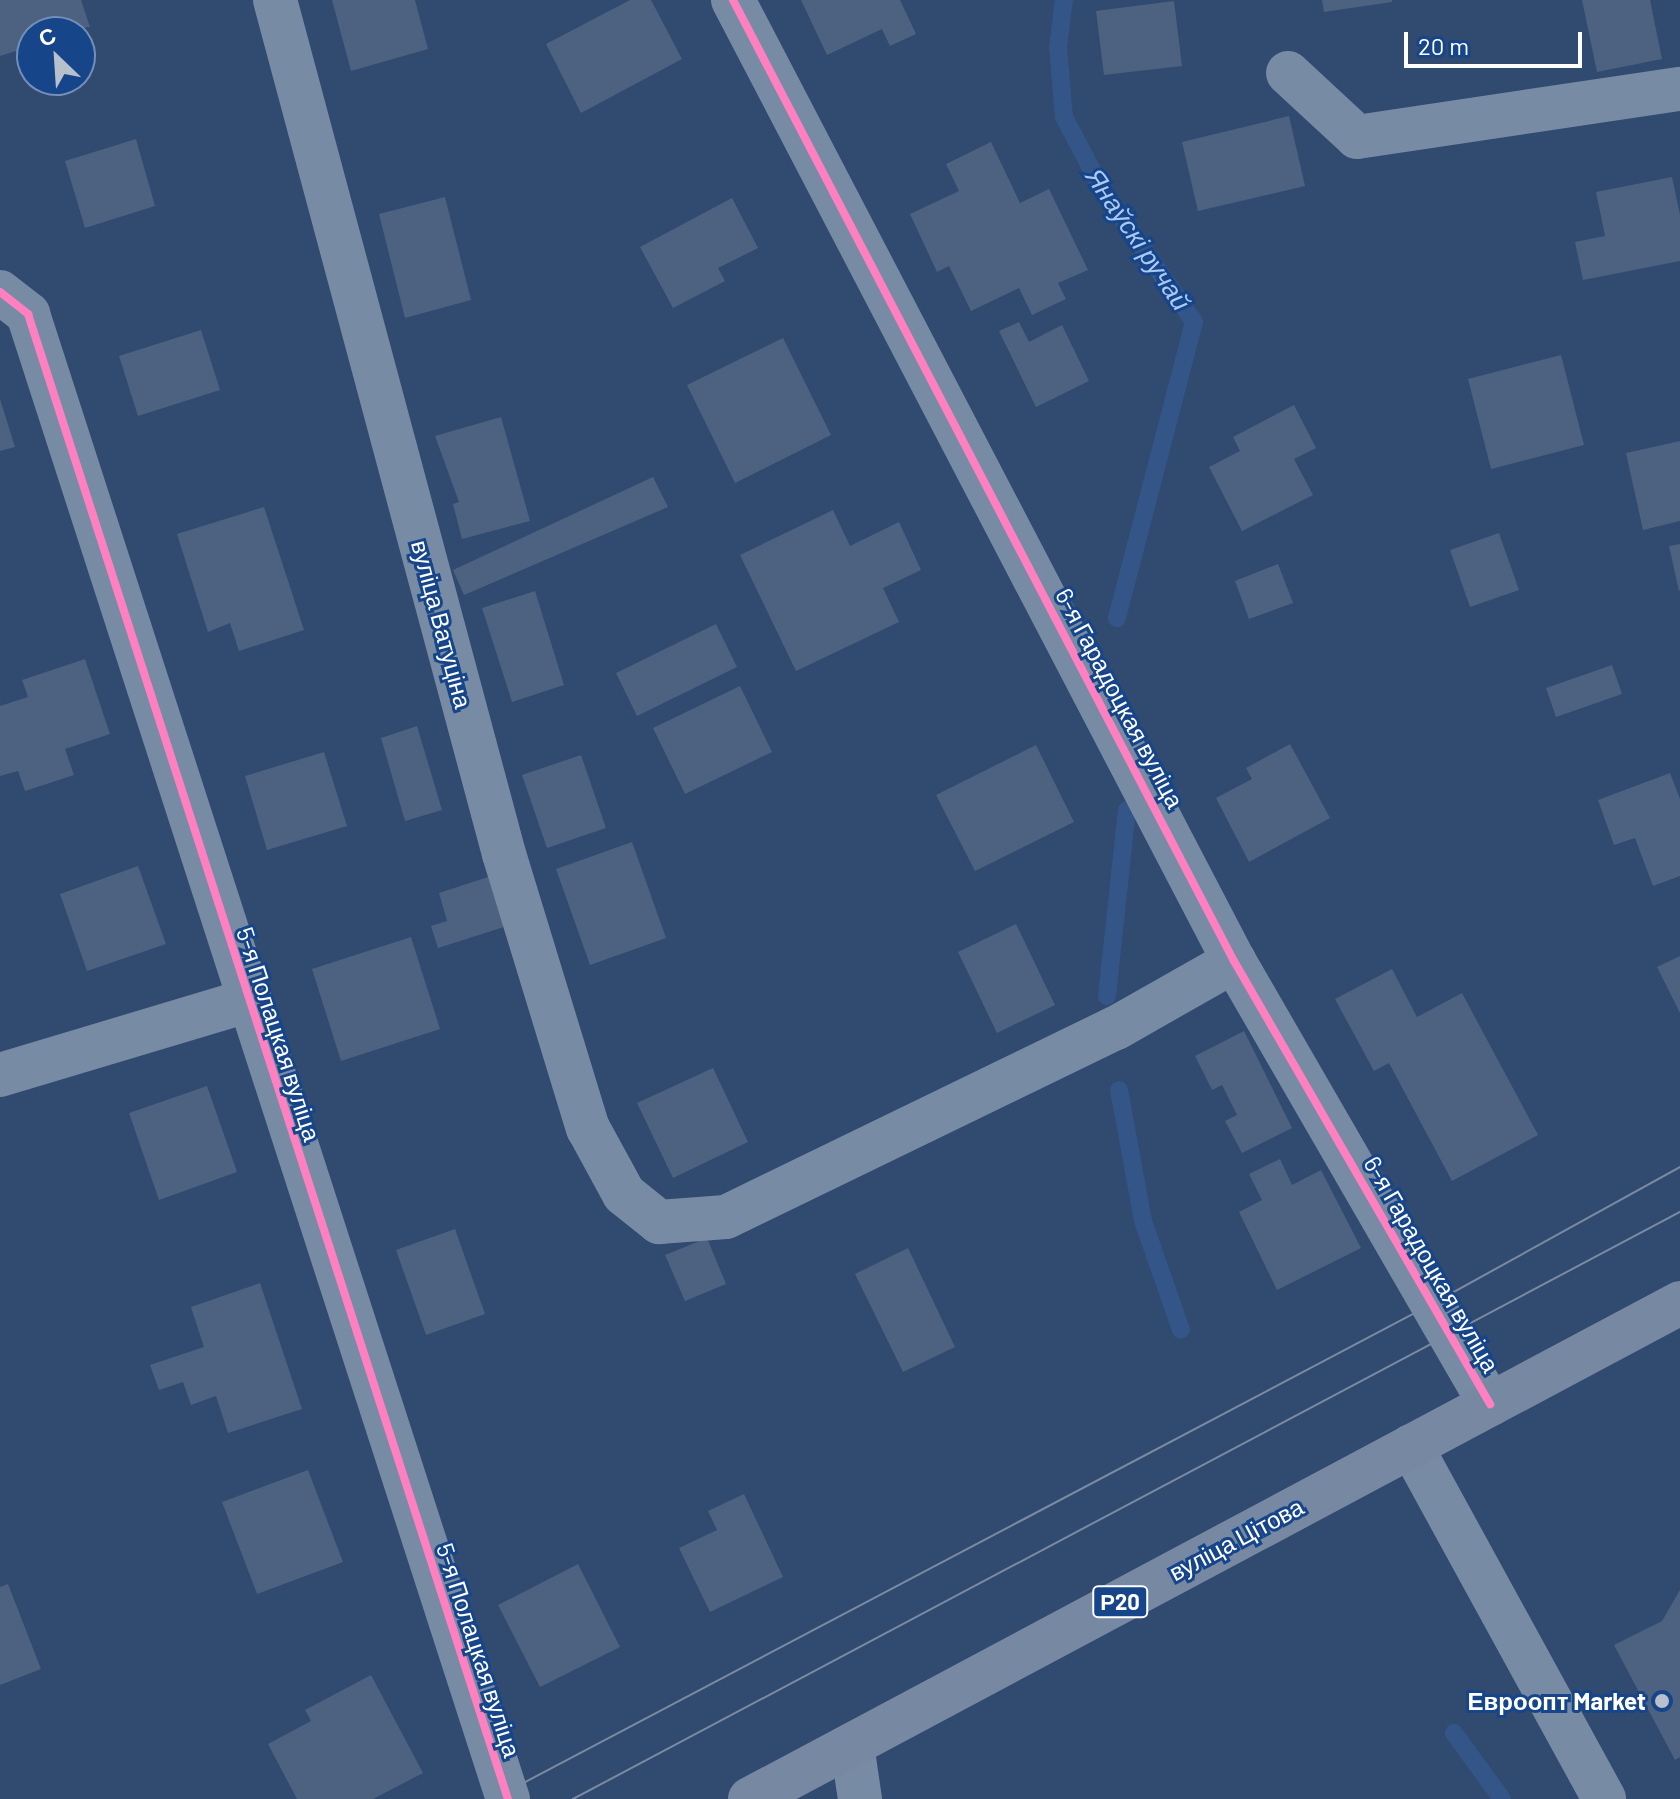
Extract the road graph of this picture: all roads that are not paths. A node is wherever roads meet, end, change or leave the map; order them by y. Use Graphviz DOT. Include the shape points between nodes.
graph roads {
  1 [pos="275,0"];
  2 [pos="733,0"];
  3 [pos="1288,73"];
  4 [pos="1680,89"];
  5 [pos="0,292"];
  6 [pos="1234,961"];
  7 [pos="247,1001"];
  8 [pos="0,1075"];
  9 [pos="1680,1303"];
  10 [pos="1490,1404"];
  11 [pos="1411,1446"];
  12 [pos="852,1745"];
  13 [pos="508,1799"];
  14 [pos="750,1799"];
  15 [pos="860,1799"];
  16 [pos="1604,1799"];
  1 -- 6 [label="street, вуліца Ватуціна" via="504,854 583,1113 624,1194 659,1222 726,1217 1116,1028"];
  2 -- 6 [label="street, 6-я Гарадоцкая вуліца"];
  3 -- 4 [label="street" via="1357,137"];
  5 -- 7 [label="street, 5-я Полацкая вуліца" via="28,314"];
  6 -- 10 [label="street, 6-я Гарадоцкая вуліца"];
  7 -- 8 [label="street"];
  7 -- 13 [label="street, 5-я Полацкая вуліца"];
  9 -- 10 [label="main road, вуліца Цітова / Р20"];
  10 -- 11 [label="main road, вуліца Цітова / Р20"];
  11 -- 12 [label="main road, вуліца Цітова / Р20"];
  11 -- 16 [label="street"];
  12 -- 14 [label="main road, вуліца Цітова / Р20"];
  12 -- 15 [label="street"];
}
